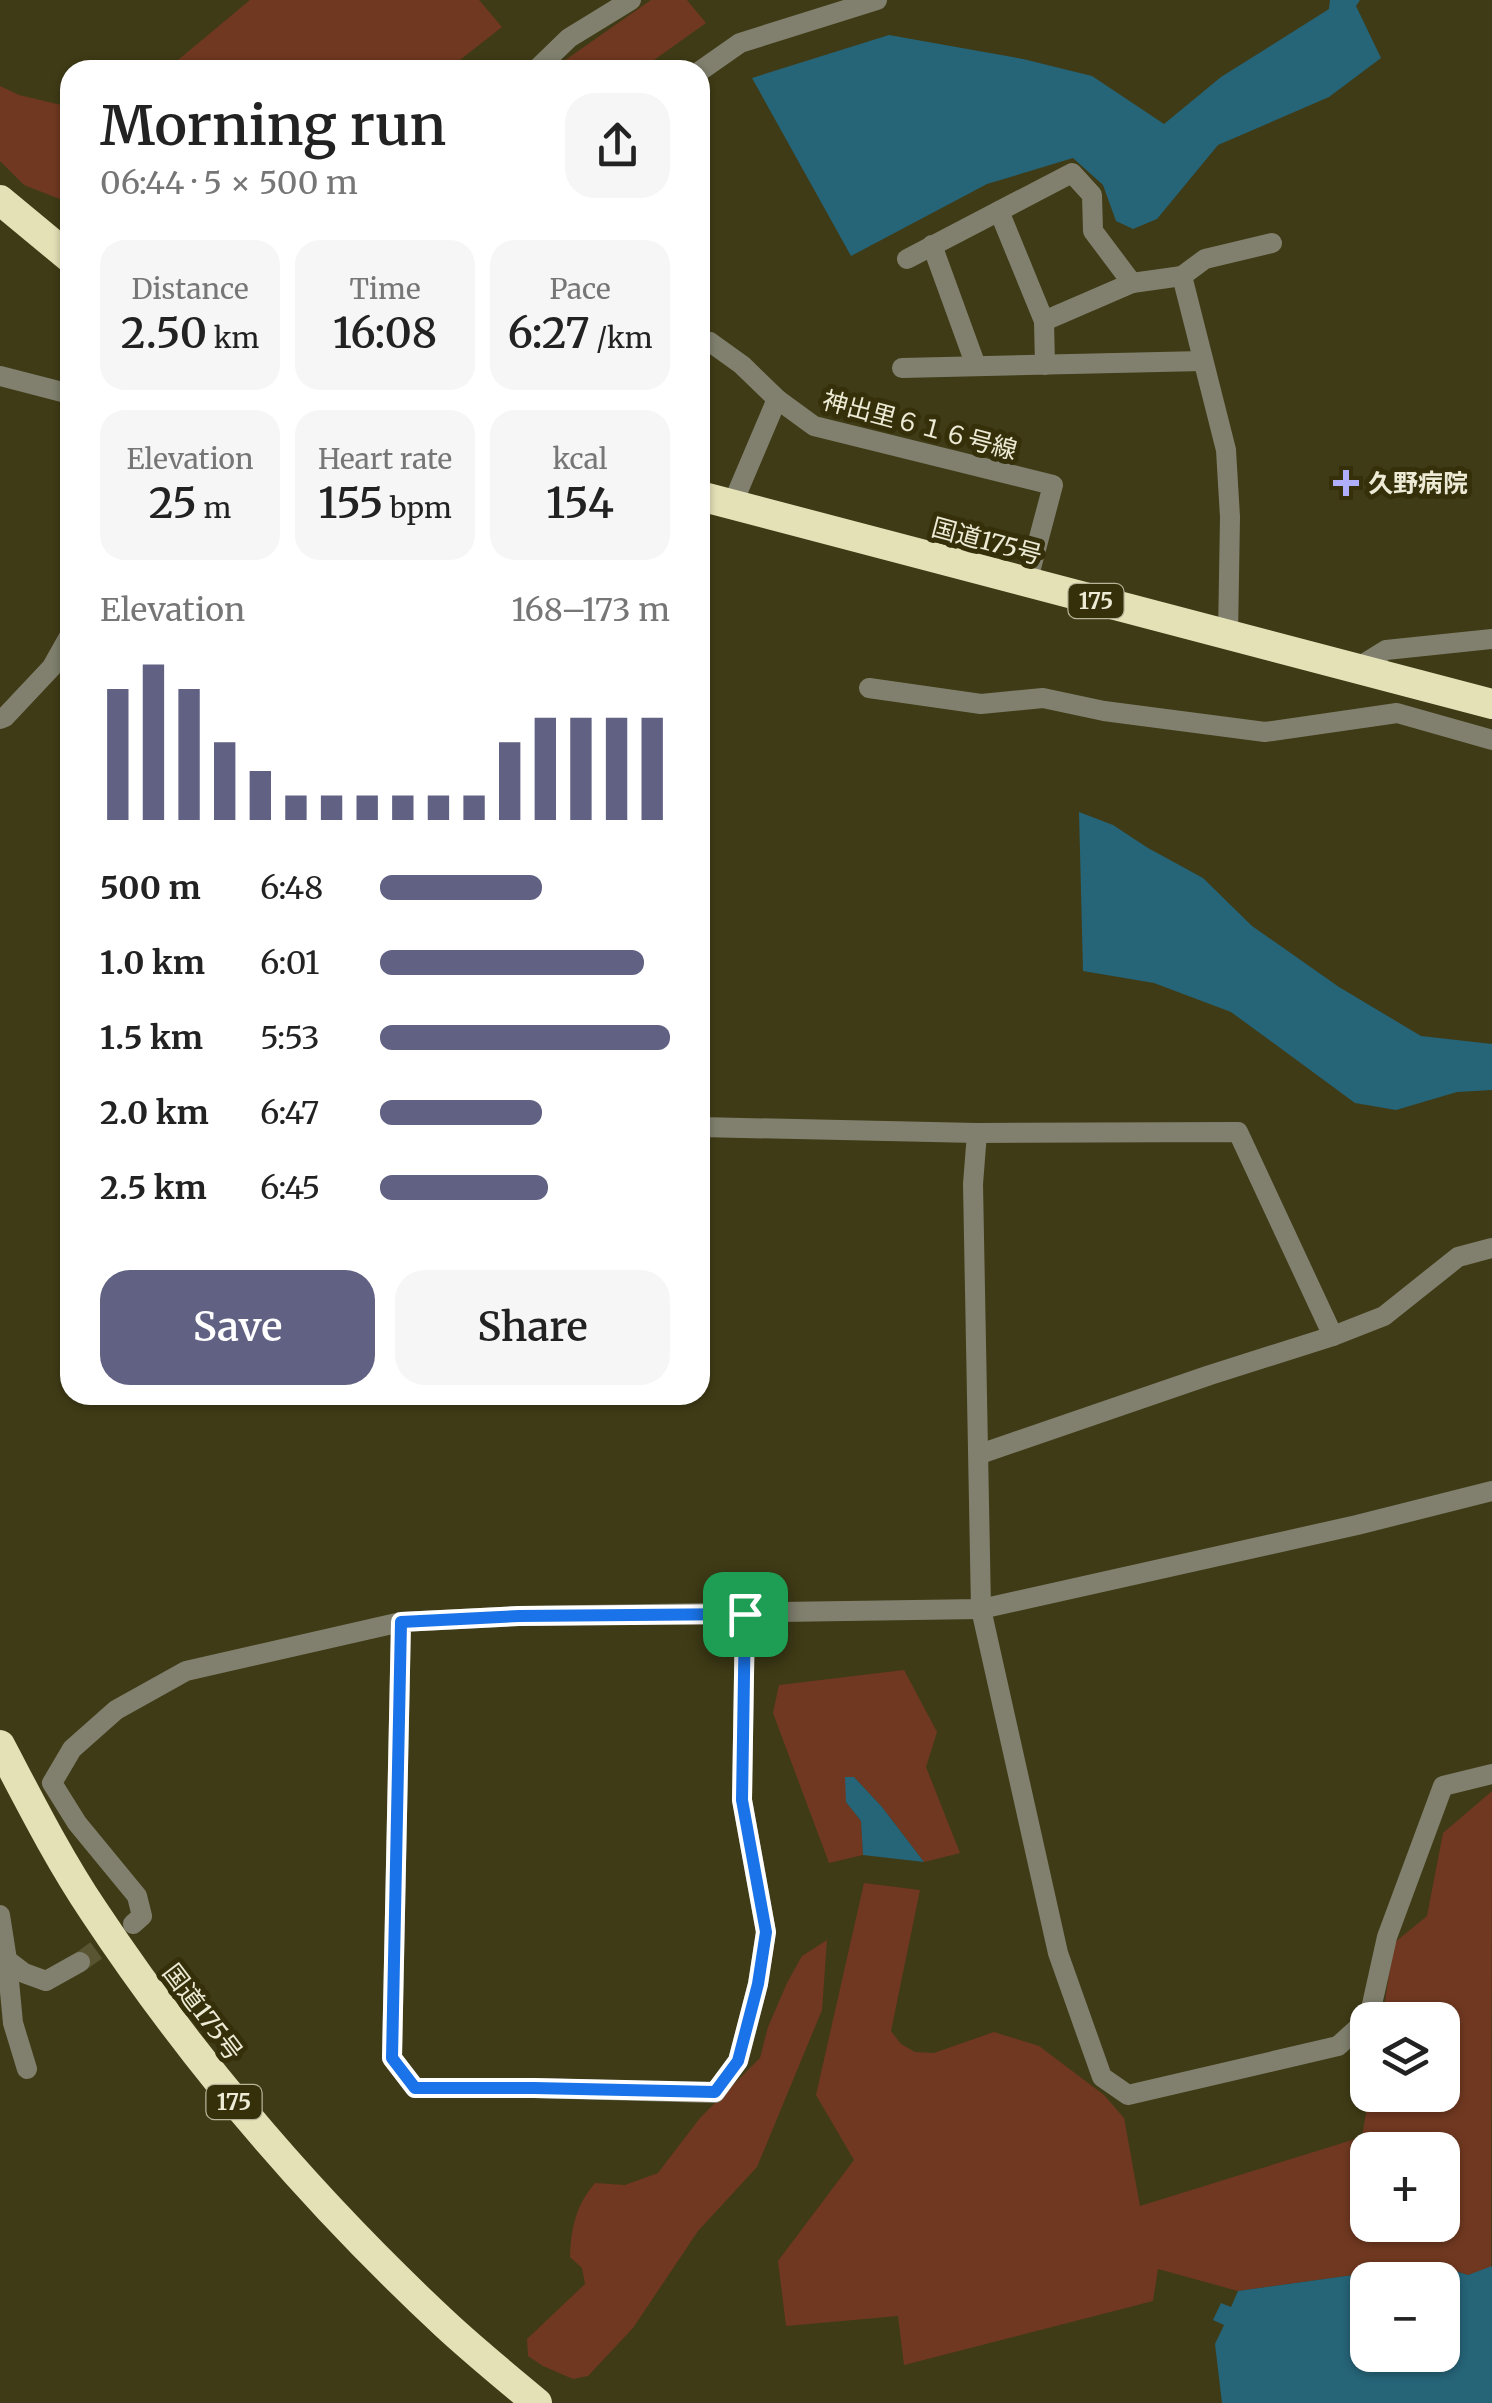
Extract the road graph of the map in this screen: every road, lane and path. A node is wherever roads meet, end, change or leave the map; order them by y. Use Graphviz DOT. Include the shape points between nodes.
graph roads {
  1 [pos="631,0"];
  2 [pos="877,0"];
  3 [pos="546,60"];
  4 [pos="710,64"];
  5 [pos="0,200"];
  6 [pos="998,211"];
  7 [pos="1272,243"];
  8 [pos="932,246"];
  9 [pos="60,250"];
  10 [pos="906,259"];
  11 [pos="1182,276"];
  12 [pos="1132,283"];
  13 [pos="1044,321"];
  14 [pos="710,342"];
  15 [pos="1204,361"];
  16 [pos="1044,365"];
  17 [pos="976,366"];
  18 [pos="902,368"];
  19 [pos="0,376"];
  20 [pos="60,391"];
  21 [pos="776,399"];
  22 [pos="710,498"];
  23 [pos="732,504"];
  24 [pos="1027,583"];
  25 [pos="1228,636"];
  26 [pos="1492,639"];
  27 [pos="60,653"];
  28 [pos="1357,668"];
  29 [pos="870,688"];
  30 [pos="1492,704"];
  31 [pos="0,719"];
  32 [pos="1492,740"];
  33 [pos="710,1127"];
  34 [pos="977,1133"];
  35 [pos="1492,1248"];
  36 [pos="1332,1336"];
  37 [pos="980,1454"];
  38 [pos="1492,1491"];
  39 [pos="982,1609"];
  40 [pos="745,1614"];
  41 [pos="401,1622"];
  42 [pos="0,1745"];
  43 [pos="1492,1774"];
  44 [pos="39,1788"];
  45 [pos="0,1915"];
  46 [pos="133,1924"];
  47 [pos="7,1960"];
  48 [pos="80,1962"];
  49 [pos="26,2068"];
  50 [pos="536,2403"];
  1 -- 3 [label="street"];
  2 -- 4 [label="street" via="740,43"];
  5 -- 9 [label="highway"];
  6 -- 8 [label="street"];
  6 -- 12 [label="street" via="1072,172 1092,195 1093,231"];
  6 -- 13 [label="street"];
  7 -- 11 [label="street" via="1206,258"];
  8 -- 10 [label="street"];
  8 -- 17 [label="street"];
  11 -- 12 [label="street"];
  11 -- 15 [label="street"];
  12 -- 13 [label="street"];
  13 -- 16 [label="street"];
  14 -- 21 [label="street, 神出里６１６号線"];
  15 -- 16 [label="street"];
  15 -- 25 [label="street" via="1226,450"];
  16 -- 17 [label="street"];
  17 -- 18 [label="street"];
  19 -- 20 [label="street"];
  21 -- 23 [label="street"];
  21 -- 24 [label="street, 神出里６１６号線" via="814,426 1053,486"];
  22 -- 23 [label="highway, 国道175号 / 175"];
  23 -- 24 [label="highway, 国道175号 / 175"];
  24 -- 25 [label="highway, 国道175号 / 175"];
  25 -- 28 [label="highway, 国道175号 / 175"];
  26 -- 28 [label="street" via="1386,650"];
  27 -- 31 [label="street"];
  28 -- 30 [label="highway, 国道175号 / 175"];
  29 -- 32 [label="street" via="981,704 1043,698 1264,732 1397,713"];
  33 -- 34 [label="street"];
  34 -- 36 [label="street" via="1238,1132"];
  34 -- 37 [label="street"];
  35 -- 36 [label="street" via="1458,1257 1384,1316"];
  36 -- 37 [label="street"];
  37 -- 39 [label="street"];
  38 -- 39 [label="street"];
  39 -- 40 [label="street"];
  39 -- 43 [label="street" via="1058,1953 1102,2077 1128,2095 1338,2046 1370,2018 1387,1937 1443,1786"];
  40 -- 41 [label="street"];
  40 -- 41 [label="street" via="742,1800 766,1932 738,2061 715,2092 415,2088 392,2058"];
  41 -- 44 [label="street" via="186,1671 116,1710"];
  42 -- 44 [label="highway, 国道175号 / 175"];
  44 -- 46 [label="street" via="78,1823 137,1896 142,1916"];
  44 -- 50 [label="highway, 国道175号 / 175" via="90,1906 229,2096 355,2236"];
  45 -- 47 [label="street"];
  47 -- 48 [label="street" via="46,1981"];
  47 -- 49 [label="street" via="12,2023"];
}
